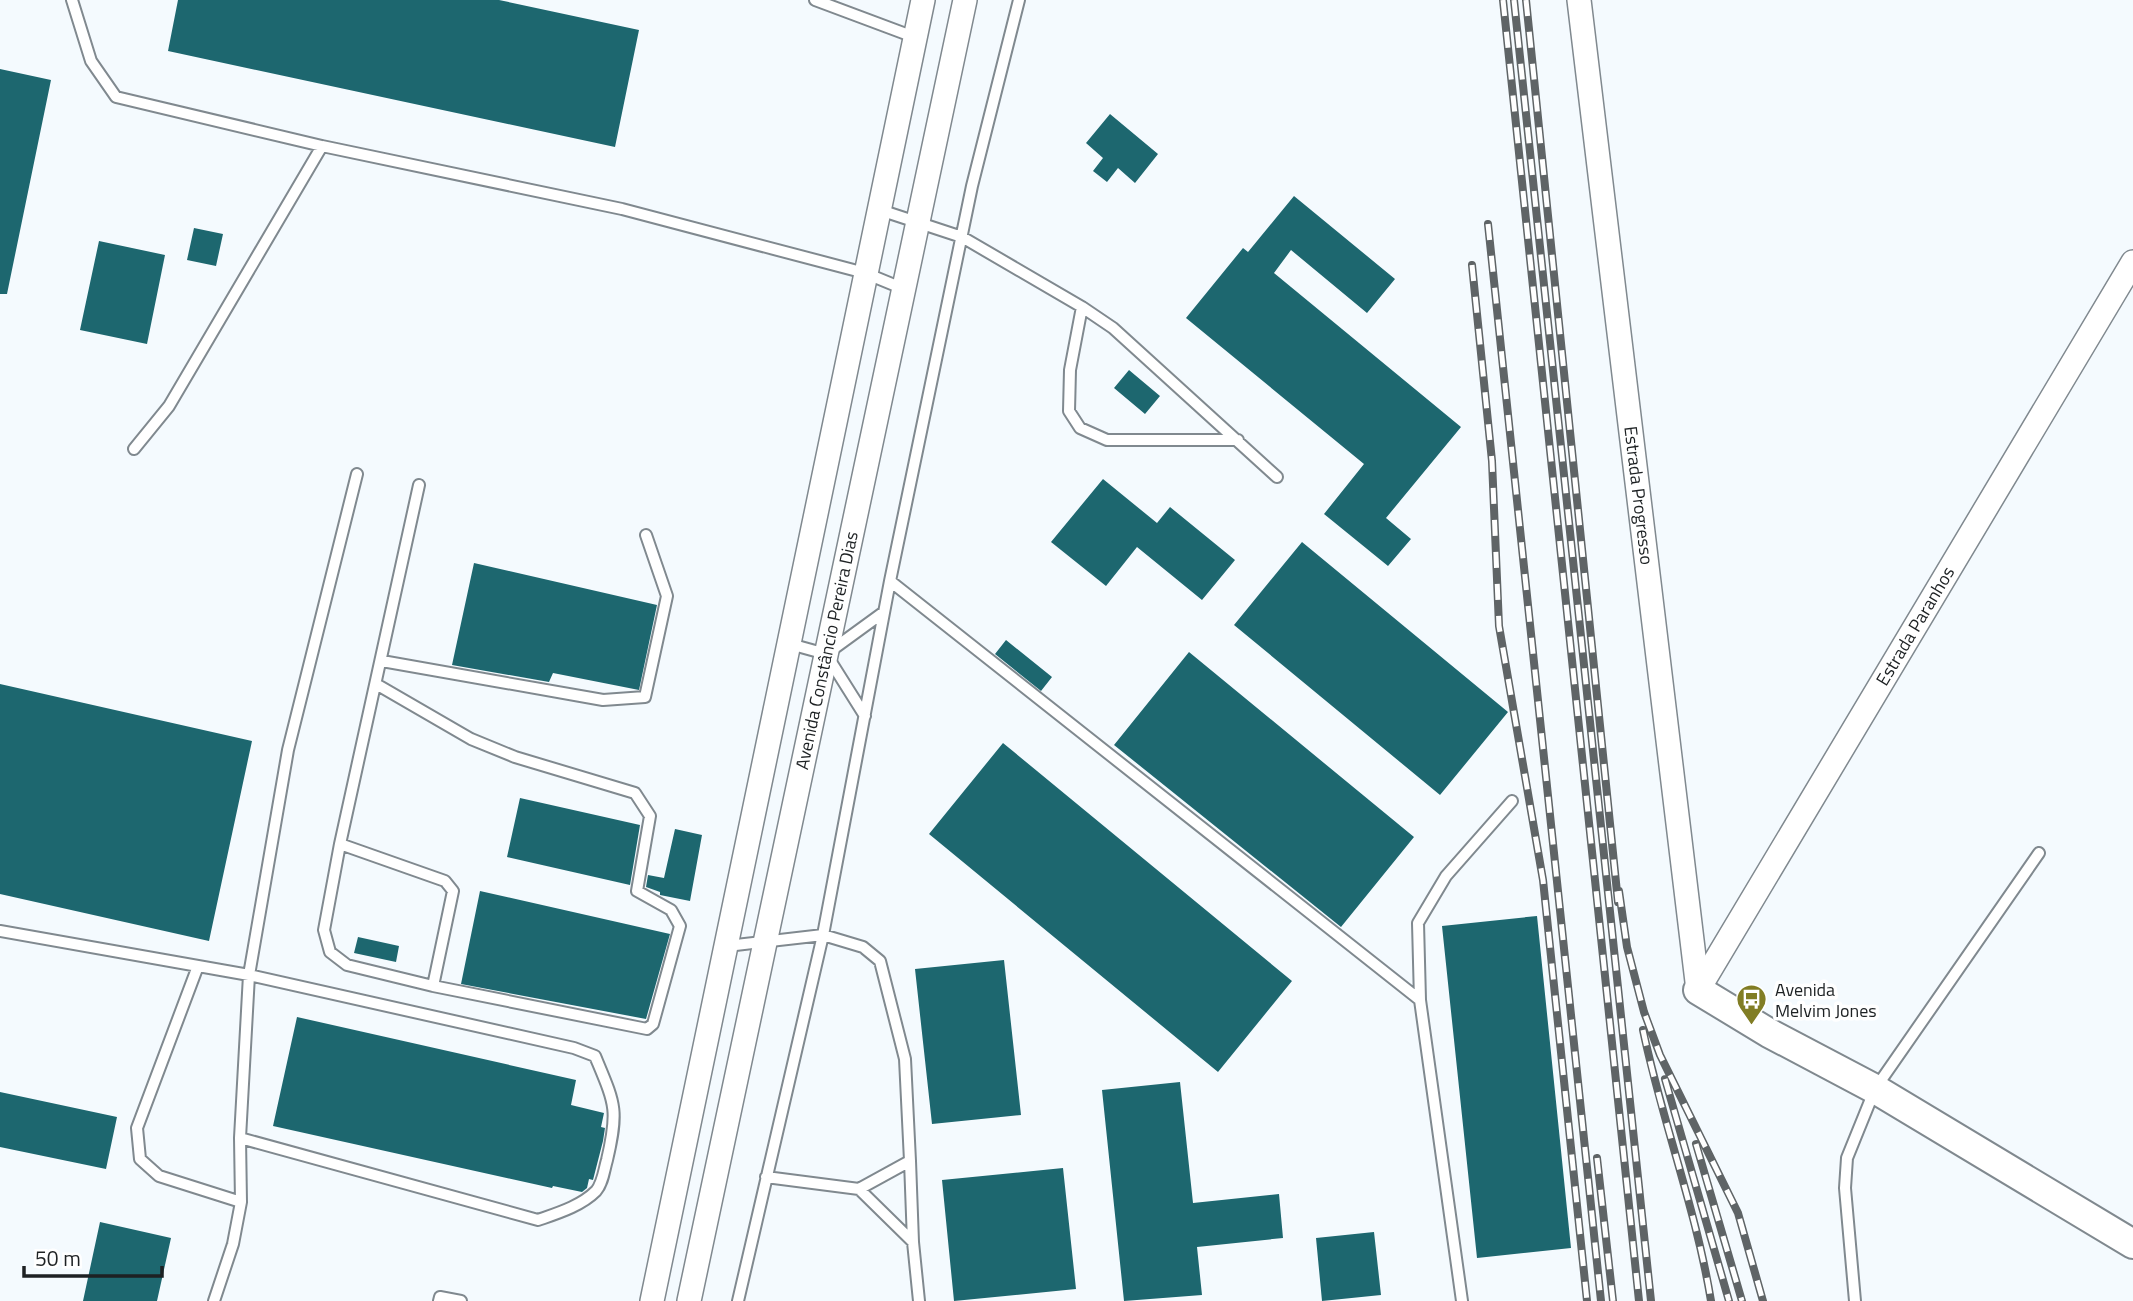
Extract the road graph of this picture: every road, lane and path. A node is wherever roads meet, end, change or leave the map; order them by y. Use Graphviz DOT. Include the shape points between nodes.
graph roads {
  1 [pos="72,0"];
  2 [pos="815,0"];
  3 [pos="923,0"];
  4 [pos="965,0"];
  5 [pos="1019,0"];
  6 [pos="1579,0"];
  7 [pos="914,37"];
  8 [pos="321,146"];
  9 [pos="877,209"];
  10 [pos="920,221"];
  11 [pos="962,237"];
  12 [pos="2133,262"];
  13 [pos="865,273"];
  14 [pos="904,289"];
  15 [pos="1082,307"];
  16 [pos="1238,440"];
  17 [pos="134,449"];
  18 [pos="357,474"];
  19 [pos="1277,477"];
  20 [pos="419,485"];
  21 [pos="646,535"];
  22 [pos="890,581"];
  23 [pos="884,612"];
  24 [pos="790,644"];
  25 [pos="826,654"];
  26 [pos="382,661"];
  27 [pos="376,684"];
  28 [pos="864,716"];
  29 [pos="757,794"];
  30 [pos="796,799"];
  31 [pos="1512,801"];
  32 [pos="340,844"];
  33 [pos="2039,853"];
  34 [pos="0,931"];
  35 [pos="823,935"];
  36 [pos="766,942"];
  37 [pos="727,946"];
  38 [pos="198,966"];
  39 [pos="249,975"];
  40 [pos="433,986"];
  41 [pos="1698,990"];
  42 [pos="1420,1000"];
  43 [pos="1875,1089"];
  44 [pos="240,1138"];
  45 [pos="910,1161"];
  46 [pos="766,1178"];
  47 [pos="859,1189"];
  48 [pos="240,1202"];
  49 [pos="913,1242"];
  50 [pos="2133,1244"];
  51 [pos="214,1301"];
  52 [pos="439,1301"];
  53 [pos="461,1301"];
  54 [pos="652,1301"];
  55 [pos="690,1301"];
  56 [pos="738,1301"];
  57 [pos="919,1301"];
  58 [pos="1462,1301"];
  59 [pos="1855,1301"];
  1 -- 8 [label="lane" via="91,61 116,97"];
  2 -- 7 [label="lane"];
  3 -- 7 [label="street, Avenida Constâncio Pereira Dias"];
  4 -- 10 [label="street, Avenida Constâncio Pereira Dias"];
  5 -- 11 [label="lane"];
  6 -- 41 [label="street, Estrada Progresso"];
  7 -- 9 [label="street, Avenida Constâncio Pereira Dias"];
  8 -- 13 [label="lane" via="622,209"];
  8 -- 17 [label="lane" via="169,406"];
  9 -- 10 [label="lane"];
  9 -- 13 [label="street, Avenida Constâncio Pereira Dias"];
  10 -- 11 [label="lane"];
  10 -- 14 [label="street, Avenida Constâncio Pereira Dias"];
  11 -- 15 [label="lane"];
  11 -- 22 [label="lane"];
  12 -- 41 [label="street, Estrada Paranhos"];
  13 -- 14 [label="lane"];
  13 -- 24 [label="street, Avenida Constâncio Pereira Dias"];
  14 -- 25 [label="street, Avenida Constâncio Pereira Dias"];
  15 -- 16 [label="lane" via="1113,328"];
  15 -- 16 [label="lane" via="1070,370 1069,411 1080,428 1107,440"];
  16 -- 19 [label="lane"];
  18 -- 39 [label="lane" via="288,750"];
  20 -- 26 [label="lane"];
  21 -- 26 [label="lane" via="667,596 645,697 603,700"];
  22 -- 23 [label="lane"];
  22 -- 42 [label="lane"];
  23 -- 25 [label="lane"];
  23 -- 28 [label="lane"];
  24 -- 25 [label="lane"];
  24 -- 29 [label="street, Avenida Constâncio Pereira Dias"];
  25 -- 28 [label="lane"];
  25 -- 30 [label="street, Avenida Constâncio Pereira Dias"];
  26 -- 27 [label="lane"];
  27 -- 32 [label="lane"];
  27 -- 40 [label="lane" via="471,739 635,793 650,816 638,891 671,910 680,926 653,1024 647,1029"];
  28 -- 35 [label="lane"];
  29 -- 30 [label="street"];
  29 -- 37 [label="street, Avenida Constâncio Pereira Dias"];
  30 -- 36 [label="street, Avenida Constâncio Pereira Dias"];
  31 -- 42 [label="lane" via="1446,876 1418,923"];
  32 -- 40 [label="lane" via="324,930 330,952 347,965"];
  32 -- 40 [label="lane" via="446,881 453,891"];
  33 -- 43 [label="lane"];
  34 -- 38 [label="lane"];
  35 -- 36 [label="lane"];
  35 -- 45 [label="lane" via="863,947 880,961 905,1059"];
  35 -- 46 [label="lane"];
  36 -- 37 [label="lane"];
  36 -- 55 [label="street, Avenida Constâncio Pereira Dias"];
  37 -- 54 [label="street, Avenida Constâncio Pereira Dias"];
  38 -- 39 [label="lane"];
  38 -- 48 [label="lane" via="137,1128 140,1159 159,1176"];
  39 -- 44 [label="lane"];
  39 -- 44 [label="lane" via="595,1056 612,1097 616,1123 595,1191 566,1211 538,1220"];
  41 -- 43 [label="street"];
  42 -- 58 [label="lane"];
  43 -- 50 [label="street"];
  43 -- 59 [label="lane" via="1847,1158 1845,1188"];
  44 -- 48 [label="lane"];
  45 -- 47 [label="lane"];
  45 -- 49 [label="lane"];
  46 -- 47 [label="lane"];
  46 -- 56 [label="lane"];
  47 -- 49 [label="lane"];
  48 -- 51 [label="lane" via="233,1244"];
  49 -- 57 [label="lane"];
  52 -- 53 [label="lane" via="440,1297"];
}
